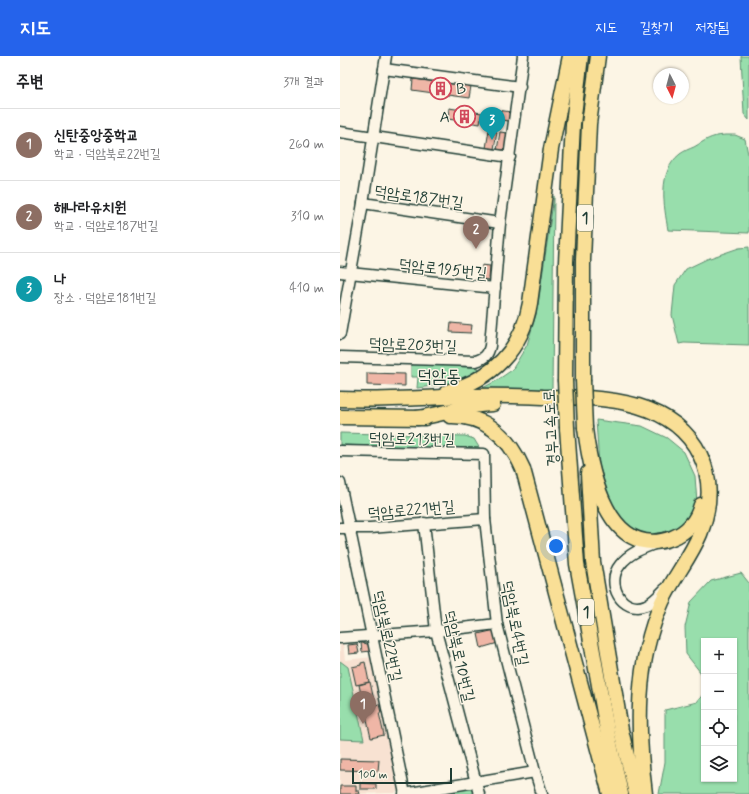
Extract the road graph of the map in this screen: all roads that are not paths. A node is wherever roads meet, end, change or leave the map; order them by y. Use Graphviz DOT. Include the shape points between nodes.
graph roads {
  1 [pos="386,56"];
  2 [pos="523,56"];
  3 [pos="570,56"];
  4 [pos="581,56"];
  5 [pos="598,56"];
  6 [pos="384,68"];
  7 [pos="520,87"];
  8 [pos="340,132"];
  9 [pos="373,138"];
  10 [pos="510,158"];
  11 [pos="363,203"];
  12 [pos="500,223"];
  13 [pos="340,272"];
  14 [pos="351,274"];
  15 [pos="495,288"];
  16 [pos="340,334"];
  17 [pos="340,357"];
  18 [pos="484,358"];
  19 [pos="423,398"];
  20 [pos="340,399"];
  21 [pos="340,417"];
  22 [pos="417,418"];
  23 [pos="585,428"];
  24 [pos="340,452"];
  25 [pos="484,454"];
  26 [pos="340,483"];
  27 [pos="485,519"];
  28 [pos="424,523"];
  29 [pos="345,528"];
  30 [pos="664,540"];
  31 [pos="674,579"];
  32 [pos="497,624"];
  33 [pos="436,631"];
  34 [pos="372,635"];
  35 [pos="340,638"];
  36 [pos="535,772"];
  37 [pos="476,782"];
  38 [pos="405,794"];
  39 [pos="479,794"];
  40 [pos="542,794"];
  41 [pos="610,794"];
  42 [pos="621,794"];
  43 [pos="636,794"];
  44 [pos="645,794"];
  1 -- 6 [label="street"];
  2 -- 7 [label="street"];
  3 -- 19 [label="highway" via="551,149 528,314 521,335 502,361 486,375 463,387"];
  4 -- 42 [label="highway, 경부고속도로 / 1, bridge" via="573,132 566,262 567,428 577,564"];
  5 -- 23 [label="highway, 1, bridge" via="590,124 583,260"];
  6 -- 7 [label="street"];
  6 -- 9 [label="street"];
  7 -- 10 [label="street"];
  8 -- 9 [label="street"];
  9 -- 10 [label="street"];
  9 -- 11 [label="street"];
  10 -- 12 [label="street"];
  11 -- 12 [label="street, 덕암로187번길"];
  11 -- 14 [label="street"];
  12 -- 15 [label="street"];
  13 -- 14 [label="street, 덕암로195번길"];
  14 -- 15 [label="street, 덕암로195번길"];
  14 -- 16 [label="street"];
  15 -- 18 [label="street, 덕암로195번길" via="490,346"];
  17 -- 18 [label="street, 덕암로203번길" via="476,361"];
  19 -- 20 [label="highway"];
  19 -- 31 [label="highway" via="594,398 637,406 669,420 688,435 698,450 704,462 709,485 708,505 702,529"];
  21 -- 22 [label="highway"];
  22 -- 30 [label="highway" via="482,404 508,404 608,407 655,420 676,435 687,447 698,468 702,488 700,506 692,523 683,532"];
  22 -- 41 [label="highway" via="460,416 480,421 498,432 519,459 529,486"];
  23 -- 30 [label="highway" via="596,481 612,519 627,533 639,539"];
  23 -- 43 [label="highway, 1" via="593,562 620,730"];
  24 -- 25 [label="street, 덕암로213번길"];
  25 -- 27 [label="street, 덕암북로4번길"];
  26 -- 29 [label="street, 덕암북로22번길"];
  27 -- 28 [label="street, 덕암로221번길"];
  27 -- 32 [label="street, 덕암북로4번길"];
  28 -- 29 [label="street, 덕암로221번길"];
  28 -- 33 [label="street, 덕암북로10번길"];
  29 -- 34 [label="street, 덕암북로22번길"];
  30 -- 31 [label="street" via="636,551 618,566 616,591 626,604 642,606 654,600"];
  31 -- 44 [label="highway" via="654,622 641,680 640,758"];
  32 -- 33 [label="street"];
  32 -- 36 [label="street, 덕암북로4번길"];
  33 -- 34 [label="street"];
  33 -- 37 [label="street, 덕암북로10번길"];
  34 -- 35 [label="street"];
  34 -- 38 [label="street, 덕암북로22번길"];
  36 -- 37 [label="street"];
  36 -- 40 [label="street, 덕암북로4번길"];
  37 -- 38 [label="street"];
  37 -- 39 [label="street, 덕암북로10번길"];
}
